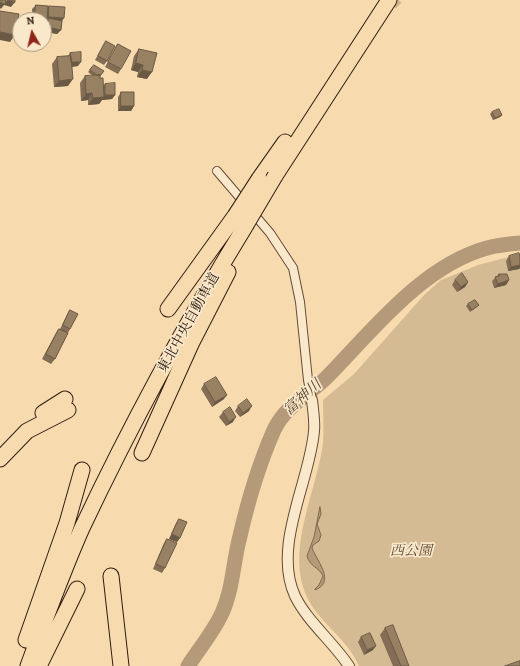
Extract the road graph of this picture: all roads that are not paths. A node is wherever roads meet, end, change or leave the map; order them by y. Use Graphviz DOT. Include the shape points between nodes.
graph roads {
  1 [pos="389,0"];
  2 [pos="352,58"];
  3 [pos="217,171"];
  4 [pos="244,223"];
  5 [pos="168,309"];
  6 [pos="312,400"];
  7 [pos="0,450"];
  8 [pos="142,453"];
  9 [pos="0,459"];
  10 [pos="82,470"];
  11 [pos="77,589"];
  12 [pos="19,666"];
  13 [pos="28,666"];
  14 [pos="39,666"];
  15 [pos="116,666"];
  16 [pos="121,666"];
  17 [pos="349,666"];
  1 -- 2 [label="highway, 東北中央自動車道"];
  2 -- 4 [label="highway, 東北中央自動車道, bridge" via="309,121 277,177"];
  2 -- 4 [label="highway, bridge" via="320,92 259,179"];
  3 -- 6 [label="street" via="270,233 293,268 300,302"];
  4 -- 5 [label="highway"];
  4 -- 8 [label="highway"];
  4 -- 13 [label="highway, 東北中央自動車道" via="188,320 118,454 82,530"];
  6 -- 17 [label="street" via="314,430 291,533 289,574 295,595"];
  7 -- 9 [label="highway" via="21,428 66,404 27,431"];
  10 -- 12 [label="highway"];
  11 -- 14 [label="highway"];
  15 -- 16 [label="highway" via="107,577"];
}
